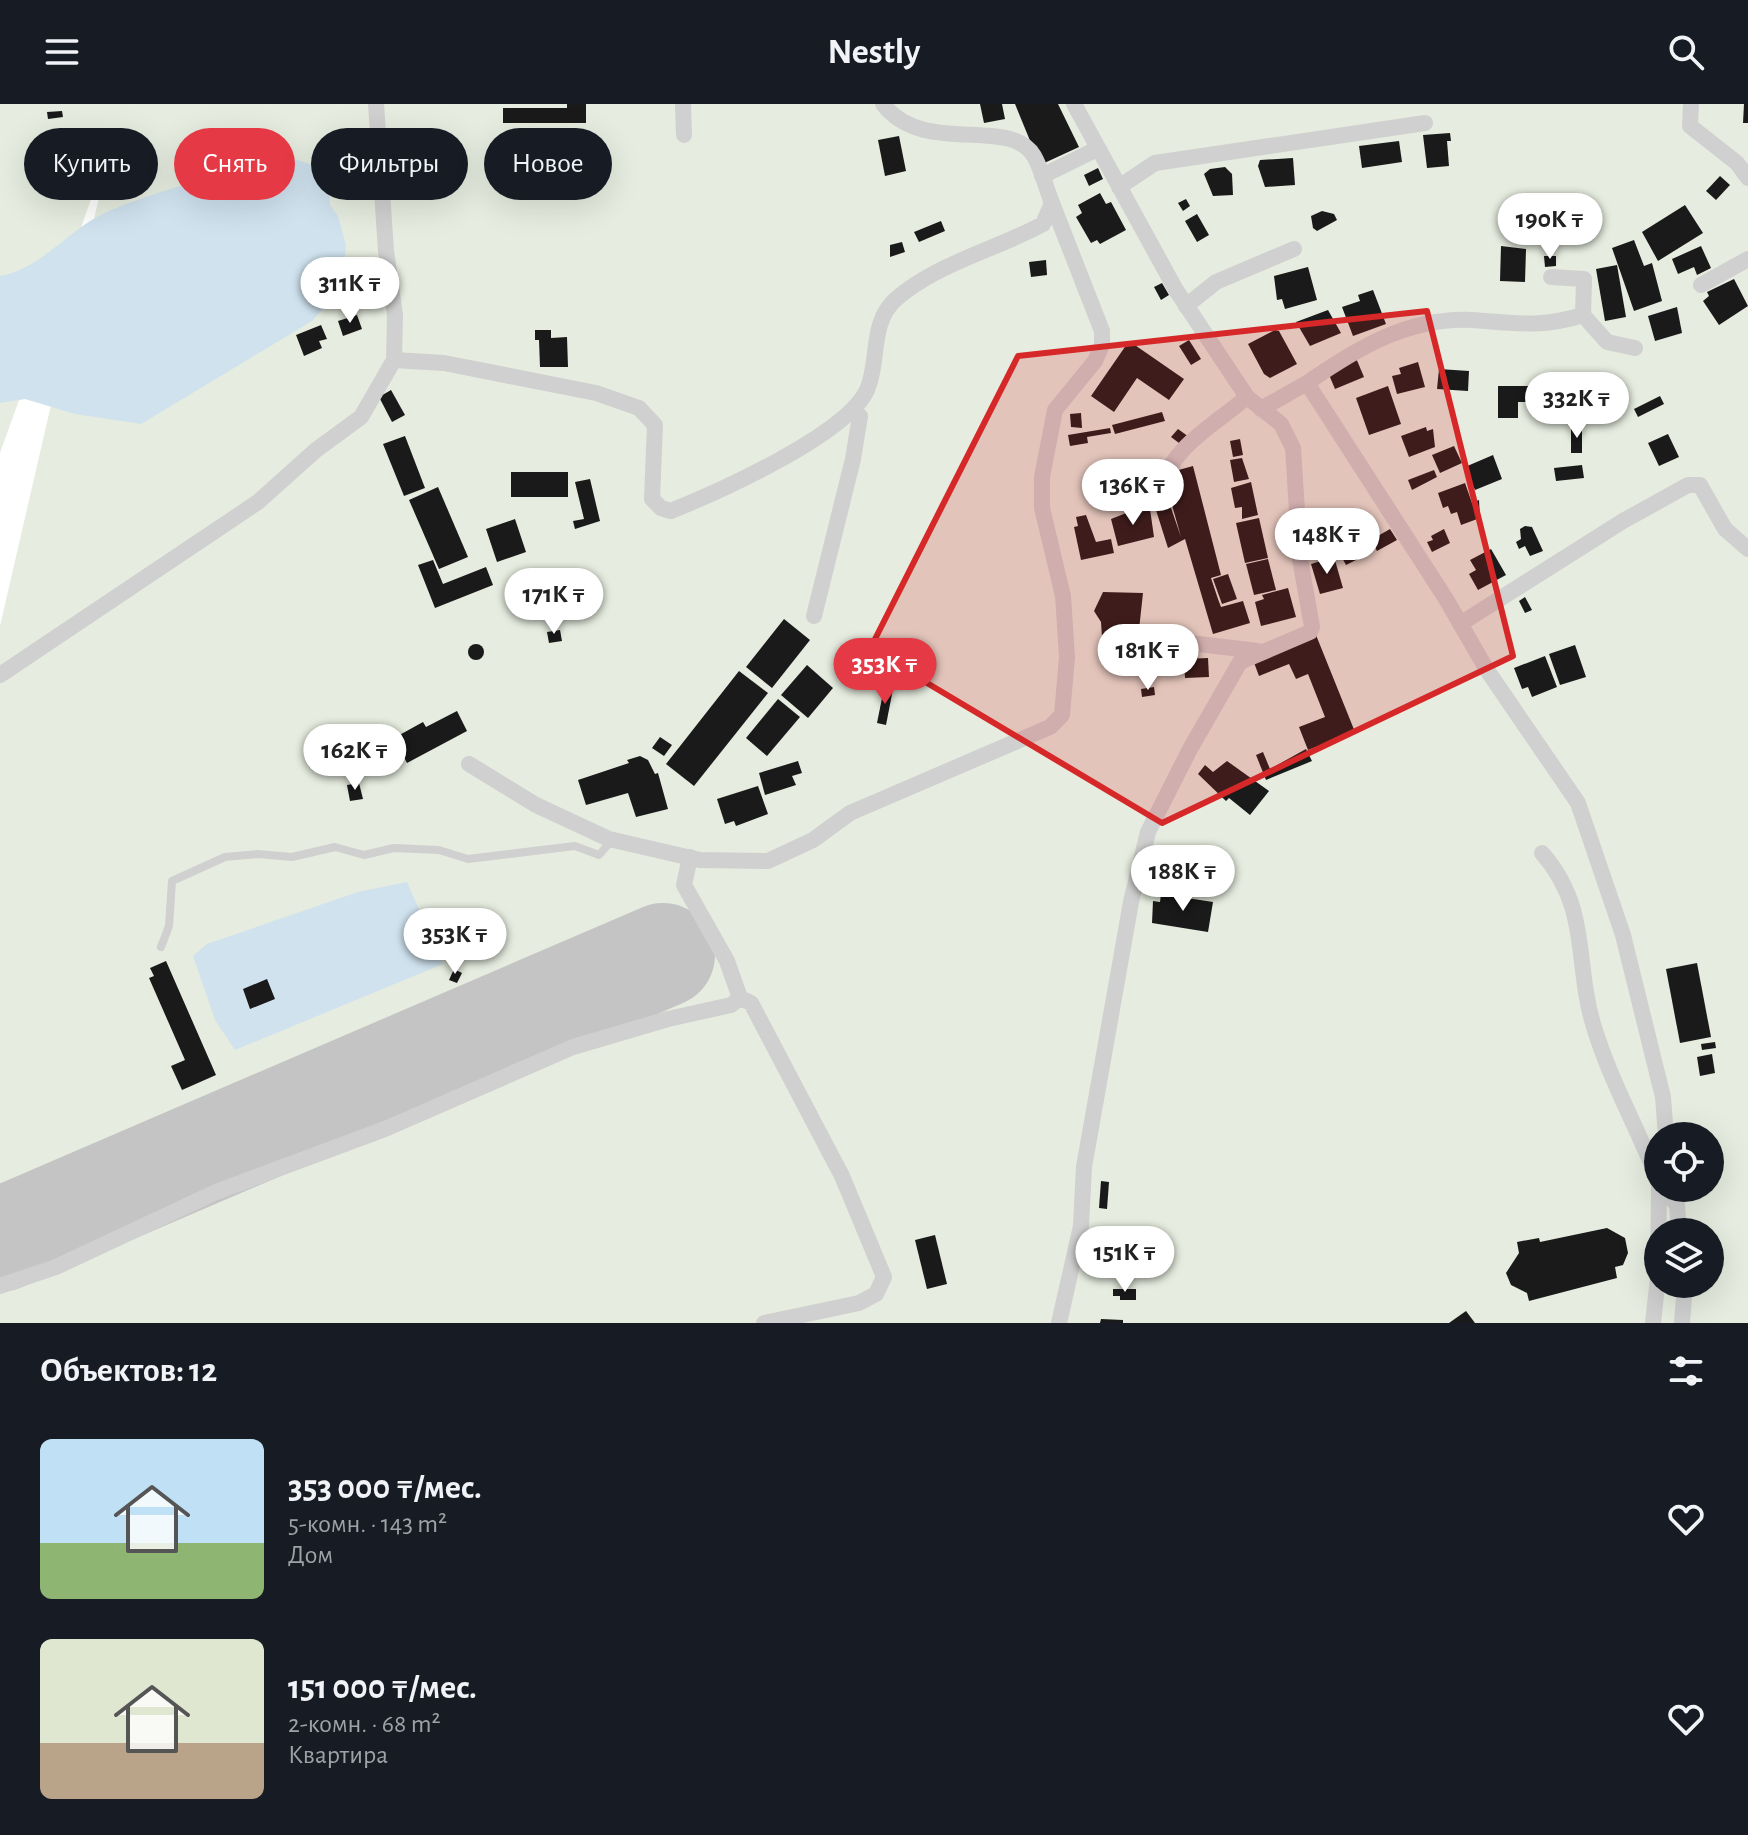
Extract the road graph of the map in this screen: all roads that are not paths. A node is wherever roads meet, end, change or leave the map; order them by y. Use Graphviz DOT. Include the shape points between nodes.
graph roads {
  1 [pos="376,104"];
  2 [pos="683,104"];
  3 [pos="883,104"];
  4 [pos="1074,104"];
  5 [pos="1691,104"];
  6 [pos="1425,123"];
  7 [pos="684,135"];
  8 [pos="1097,149"];
  9 [pos="1042,176"];
  10 [pos="1748,178"];
  11 [pos="1119,187"];
  12 [pos="1052,203"];
  13 [pos="1294,249"];
  14 [pos="1748,259"];
  15 [pos="1551,277"];
  16 [pos="1701,285"];
  17 [pos="1186,306"];
  18 [pos="1583,315"];
  19 [pos="1635,348"];
  20 [pos="394,360"];
  21 [pos="1307,383"];
  22 [pos="1247,397"];
  23 [pos="1261,409"];
  24 [pos="853,410"];
  25 [pos="1156,494"];
  26 [pos="1748,549"];
  27 [pos="814,616"];
  28 [pos="1460,624"];
  29 [pos="1174,637"];
  30 [pos="1258,651"];
  31 [pos="0,675"];
  32 [pos="469,764"];
  33 [pos="612,840"];
  34 [pos="1542,853"];
  35 [pos="690,857"];
  36 [pos="161,947"];
  37 [pos="740,998"];
  38 [pos="1665,1122"];
  39 [pos="1644,1146"];
  40 [pos="1661,1202"];
  41 [pos="1674,1202"];
  42 [pos="1676,1202"];
  43 [pos="1677,1205"];
  44 [pos="1678,1218"];
  45 [pos="0,1286"];
  46 [pos="1684,1298"];
  47 [pos="764,1323"];
  48 [pos="1059,1323"];
  49 [pos="1653,1323"];
  50 [pos="1682,1323"];
  1 -- 20 [label="street" via="395,315"];
  2 -- 7 [label="street"];
  3 -- 9 [label="street" via="898,121 920,132 1002,137 1022,144 1034,155"];
  4 -- 8 [label="street"];
  5 -- 10 [label="street" via="1690,126"];
  6 -- 11 [label="street" via="1155,163"];
  8 -- 9 [label="street"];
  8 -- 11 [label="street"];
  9 -- 12 [label="street"];
  11 -- 17 [label="street"];
  12 -- 24 [label="street" via="1043,224 965,257 896,298 878,326 873,373"];
  12 -- 35 [label="street" via="1096,309 1102,345 1055,410 1042,477 1042,508 1063,596 1067,657 1062,715 1035,734 850,813 813,840 768,861"];
  13 -- 17 [label="street" via="1216,282"];
  14 -- 16 [label="street"];
  15 -- 18 [label="street" via="1584,279"];
  17 -- 22 [label="street"];
  18 -- 19 [label="street" via="1607,342"];
  18 -- 21 [label="street" via="1508,326 1472,320 1433,322 1391,333"];
  20 -- 24 [label="street" via="444,363 596,393 639,408 655,425 652,499 671,511 825,433"];
  20 -- 31 [label="street" via="361,417 258,502"];
  21 -- 23 [label="street"];
  21 -- 28 [label="street"];
  22 -- 23 [label="street"];
  22 -- 25 [label="street" via="1194,435 1166,469"];
  23 -- 30 [label="street" via="1281,424 1293,448 1300,559 1312,627"];
  24 -- 27 [label="street" via="860,416 859,429"];
  26 -- 28 [label="street" via="1725,529 1700,485 1688,485"];
  28 -- 38 [label="street" via="1578,803 1623,935"];
  29 -- 30 [label="street"];
  30 -- 48 [label="street" via="1240,662 1217,698 1148,832 1084,1167 1081,1226"];
  32 -- 33 [label="street" via="536,805"];
  33 -- 35 [label="street"];
  33 -- 36 [label="lane" via="599,855 575,846 468,859 439,850 394,848 364,855 335,847 292,857 225,857 172,881 169,926"];
  34 -- 39 [label="street" via="1578,917 1593,1024"];
  35 -- 37 [label="street" via="684,885 727,961"];
  37 -- 45 [label="street" via="731,1005 573,1047 385,1129 216,1192 56,1267"];
  37 -- 47 [label="street" via="751,1003 803,1099 884,1277 876,1294 859,1303"];
  40 -- 49 [label="street"];
  41 -- 43 [label="street"];
  42 -- 43 [label="street"];
  43 -- 44 [label="street"];
  46 -- 50 [label="street"];
}
